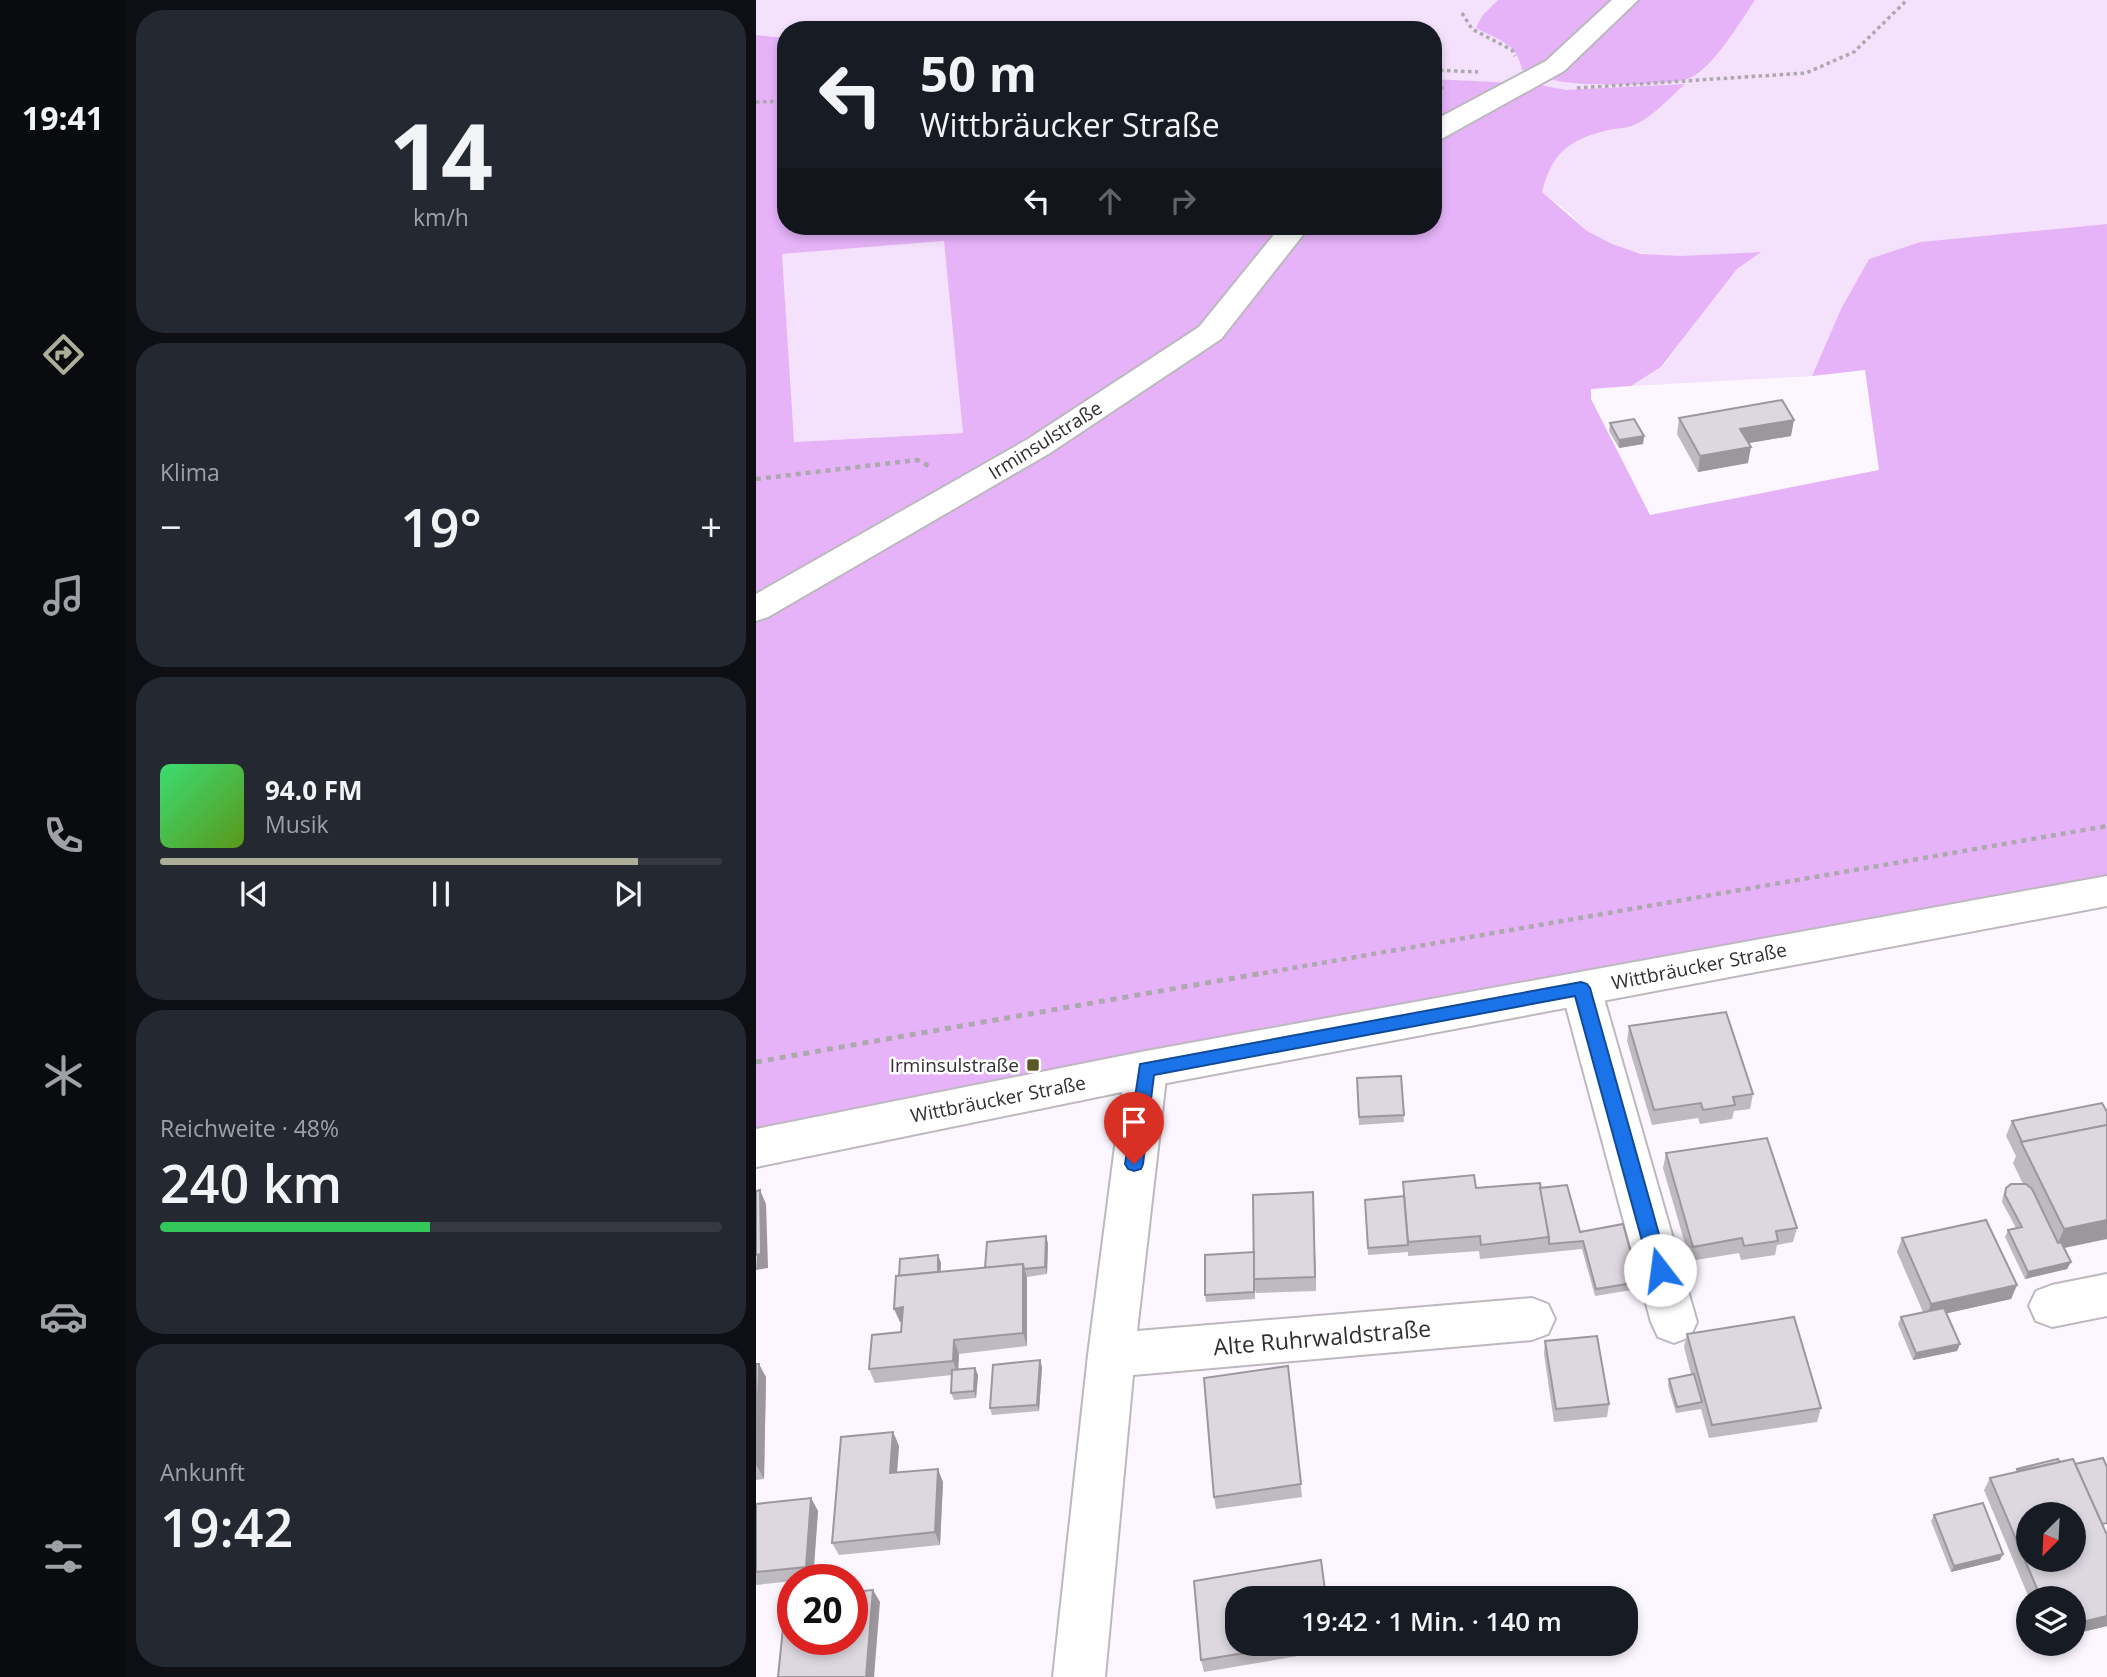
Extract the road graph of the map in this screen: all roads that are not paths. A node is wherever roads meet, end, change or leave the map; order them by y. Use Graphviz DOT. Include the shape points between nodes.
graph roads {
  1 [pos="1626,0"];
  2 [pos="1442,126"];
  3 [pos="1289,235"];
  4 [pos="756,609"];
  5 [pos="2107,891"];
  6 [pos="1581,988"];
  7 [pos="1146,1069"];
  8 [pos="756,1148"];
  9 [pos="2107,1295"];
  10 [pos="2052,1306"];
  11 [pos="1532,1319"];
  12 [pos="1674,1322"];
  13 [pos="1111,1355"];
  14 [pos="1079,1677"];
  1 -- 2 [label="street" via="1575,49"];
  3 -- 4 [label="street, Irminsulstraße" via="1210,333 1039,446"];
  5 -- 6 [label="street, Wittbräucker Straße"];
  6 -- 7 [label="street, Wittbräucker Straße"];
  6 -- 12 [label="street"];
  7 -- 8 [label="street, Wittbräucker Straße"];
  7 -- 13 [label="street"];
  9 -- 10 [label="street"];
  11 -- 13 [label="street, Alte Ruhrwaldstraße"];
  13 -- 14 [label="street"];
}
